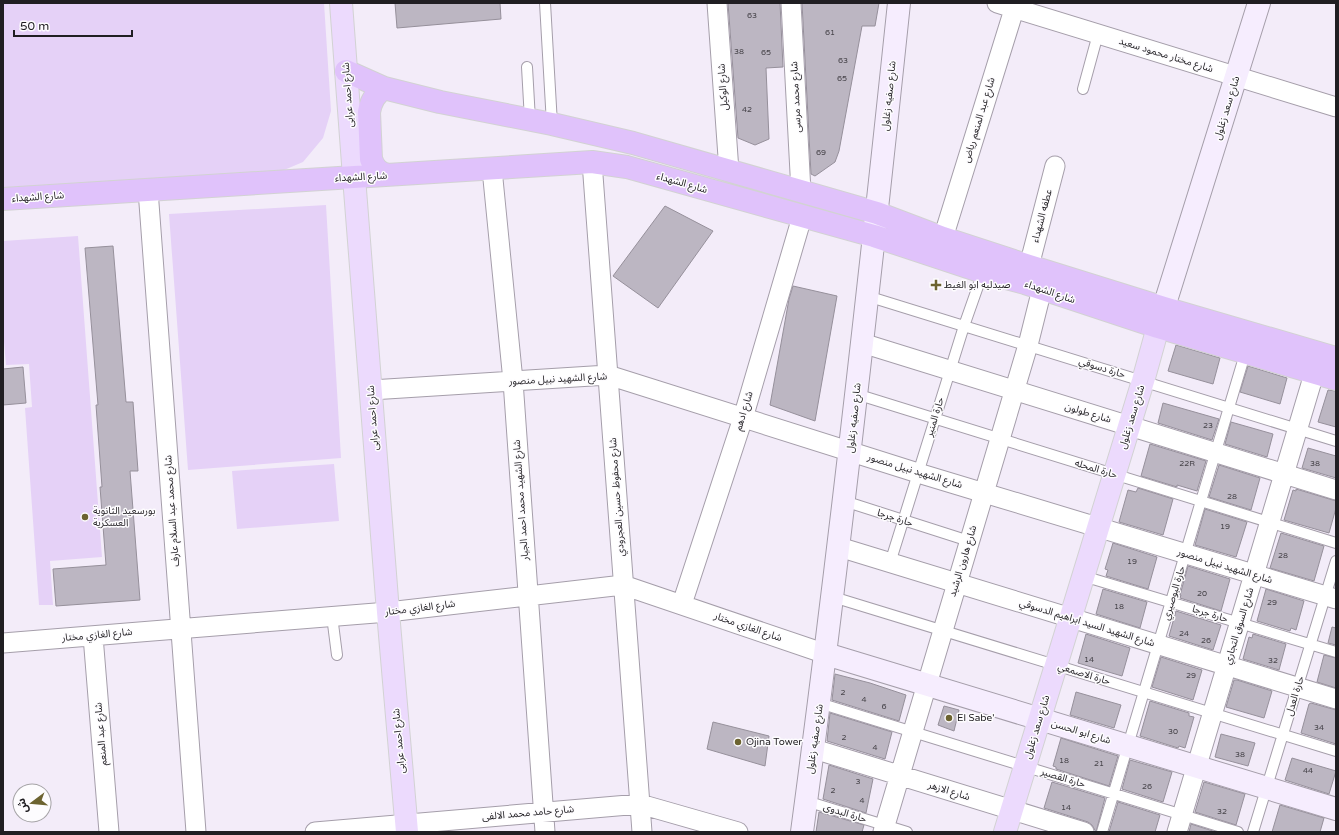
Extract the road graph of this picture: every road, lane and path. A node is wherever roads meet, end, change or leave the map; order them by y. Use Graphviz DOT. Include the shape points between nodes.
graph roads {
  1 [pos="341,3"];
  2 [pos="545,3"];
  3 [pos="717,3"];
  4 [pos="790,3"];
  5 [pos="899,3"];
  6 [pos="1259,3"];
  7 [pos="1009,5"];
  8 [pos="1098,34"];
  9 [pos="527,67"];
  10 [pos="346,71"];
  11 [pos="1237,77"];
  12 [pos="384,88"];
  13 [pos="1083,89"];
  14 [pos="1336,107"];
  15 [pos="530,120"];
  16 [pos="552,124"];
  17 [pos="592,162"];
  18 [pos="1055,166"];
  19 [pos="492,168"];
  20 [pos="729,171"];
  21 [pos="388,176"];
  22 [pos="354,177"];
  23 [pos="148,190"];
  24 [pos="801,192"];
  25 [pos="3,199"];
  26 [pos="877,213"];
  27 [pos="802,217"];
  28 [pos="874,236"];
  29 [pos="943,238"];
  30 [pos="1029,266"];
  31 [pos="983,272"];
  32 [pos="1042,289"];
  33 [pos="867,296"];
  34 [pos="1161,318"];
  35 [pos="964,326"];
  36 [pos="862,344"];
  37 [pos="1028,345"];
  38 [pos="1246,354"];
  39 [pos="1335,354"];
  40 [pos="950,371"];
  41 [pos="1314,374"];
  42 [pos="608,376"];
  43 [pos="1336,379"];
  44 [pos="513,381"];
  45 [pos="1143,381"];
  46 [pos="371,390"];
  47 [pos="1014,391"];
  48 [pos="856,394"];
  49 [pos="1229,408"];
  50 [pos="743,418"];
  51 [pos="935,419"];
  52 [pos="1129,426"];
  53 [pos="1298,429"];
  54 [pos="1000,439"];
  55 [pos="1336,441"];
  56 [pos="850,451"];
  57 [pos="1216,453"];
  58 [pos="918,472"];
  59 [pos="1285,474"];
  60 [pos="1115,475"];
  61 [pos="1336,490"];
  62 [pos="984,492"];
  63 [pos="844,501"];
  64 [pos="1201,501"];
  65 [pos="903,520"];
  66 [pos="1270,523"];
  67 [pos="1098,527"];
  68 [pos="970,541"];
  69 [pos="1336,544"];
  70 [pos="839,547"];
  71 [pos="1186,554"];
  72 [pos="1336,561"];
  73 [pos="890,562"];
  74 [pos="1255,574"];
  75 [pos="1084,576"];
  76 [pos="957,583"];
  77 [pos="623,584"];
  78 [pos="528,596"];
  79 [pos="833,597"];
  80 [pos="1331,597"];
  81 [pos="1171,602"];
  82 [pos="682,604"];
  83 [pos="388,612"];
  84 [pos="332,616"];
  85 [pos="1071,618"];
  86 [pos="1240,623"];
  87 [pos="181,629"];
  88 [pos="943,631"];
  89 [pos="93,636"];
  90 [pos="3,643"];
  91 [pos="1311,644"];
  92 [pos="1158,645"];
  93 [pos="1336,652"];
  94 [pos="826,654"];
  95 [pos="337,655"];
  96 [pos="1056,666"];
  97 [pos="1227,666"];
  98 [pos="926,685"];
  99 [pos="1298,688"];
  100 [pos="1144,693"];
  101 [pos="1336,699"];
  102 [pos="820,703"];
  103 [pos="1213,714"];
  104 [pos="1040,719"];
  105 [pos="913,731"];
  106 [pos="1283,735"];
  107 [pos="1128,746"];
  108 [pos="814,749"];
  109 [pos="1336,752"];
  110 [pos="1025,766"];
  111 [pos="1197,767"];
  112 [pos="900,776"];
  113 [pos="1267,788"];
  114 [pos="1114,794"];
  115 [pos="806,801"];
  116 [pos="640,804"];
  117 [pos="1336,809"];
  118 [pos="1012,810"];
  119 [pos="544,812"];
  120 [pos="1180,823"];
  121 [pos="406,828"];
  122 [pos="884,829"];
  123 [pos="109,832"];
  124 [pos="196,832"];
  125 [pos="315,832"];
  126 [pos="545,832"];
  127 [pos="642,832"];
  128 [pos="738,832"];
  129 [pos="802,832"];
  130 [pos="907,832"];
  131 [pos="1005,832"];
  132 [pos="1084,832"];
  133 [pos="1102,832"];
  134 [pos="1238,832"];
  135 [pos="1254,832"];
  1 -- 10 [label="main road, شارع احمد عرابى"];
  2 -- 16 [label="lane"];
  3 -- 20 [label="street, شارع الوكيل"];
  4 -- 24 [label="street, شارع محمد مرسى"];
  5 -- 26 [label="street, شارع صفيه زغلول"];
  6 -- 11 [label="street, شارع سعد زغلول"];
  7 -- 8 [label="street, شارع مختار محمود سعيد"];
  7 -- 29 [label="street, شارع عبد المنعم رياض"];
  8 -- 11 [label="street, شارع مختار محمود سعيد"];
  8 -- 13 [label="lane"];
  9 -- 15 [label="lane"];
  10 -- 12 [label="highway, شارع الشهداء"];
  10 -- 22 [label="main road, شارع احمد عرابى"];
  11 -- 14 [label="street, شارع مختار محمود سعيد"];
  11 -- 34 [label="street, شارع سعد زغلول"];
  12 -- 15 [label="highway, شارع الشهداء"];
  12 -- 21 [label="highway" via="373,98 370,105 371,159 377,170"];
  15 -- 16 [label="highway, شارع الشهداء"];
  16 -- 20 [label="highway, شارع الشهداء" via="633,143"];
  17 -- 19 [label="highway, شارع الشهداء"];
  17 -- 27 [label="highway, شارع الشهداء" via="627,167"];
  17 -- 42 [label="street, شارع محفوظ حسين العجرودي"];
  18 -- 30 [label="street, عطفه الشهداء"];
  19 -- 21 [label="highway, شارع الشهداء"];
  19 -- 44 [label="street, شارع الشهيد محمد احمد الجيار"];
  20 -- 24 [label="highway, شارع الشهداء"];
  21 -- 22 [label="highway, شارع الشهداء"];
  22 -- 23 [label="highway, شارع الشهداء"];
  22 -- 46 [label="main road, شارع احمد عرابى"];
  23 -- 25 [label="highway, شارع الشهداء"];
  23 -- 87 [label="street, شارع محمد عبد السلام عارف"];
  24 -- 26 [label="highway, شارع الشهداء"];
  26 -- 28 [label="street, شارع صفيه زغلول"];
  26 -- 29 [label="highway, شارع الشهداء"];
  27 -- 28 [label="highway, شارع الشهداء"];
  27 -- 50 [label="street, شارع ادهم"];
  28 -- 31 [label="highway, شارع الشهداء"];
  28 -- 33 [label="street, شارع صفيه زغلول"];
  29 -- 30 [label="highway, شارع الشهداء"];
  30 -- 34 [label="highway, شارع الشهداء"];
  31 -- 32 [label="highway, شارع الشهداء"];
  31 -- 35 [label="lane, حارة المنير"];
  32 -- 34 [label="highway, شارع الشهداء"];
  32 -- 37 [label="street, شارع هارون الرشيد"];
  33 -- 35 [label="lane, حارة دسوقي"];
  33 -- 36 [label="street, شارع صفيه زغلول"];
  34 -- 38 [label="highway, شارع الشهداء"];
  34 -- 39 [label="highway, شارع الشهداء"];
  34 -- 45 [label="main road, شارع سعد زغلول"];
  35 -- 37 [label="lane, حارة دسوقي"];
  35 -- 40 [label="lane, حارة المنير"];
  36 -- 40 [label="street, شارع طولون"];
  36 -- 48 [label="street, شارع صفيه زغلول"];
  37 -- 45 [label="lane, حارة دسوقي"];
  37 -- 47 [label="street, شارع هارون الرشيد"];
  38 -- 41 [label="highway, شارع الشهداء"];
  38 -- 49 [label="lane, حارة البوصيري"];
  40 -- 47 [label="street, شارع طولون"];
  40 -- 51 [label="lane, حارة المنير"];
  41 -- 43 [label="highway, شارع الشهداء"];
  41 -- 53 [label="street, شارع السوق التجاري"];
  42 -- 44 [label="street, شارع الشهيد نبيل منصور"];
  42 -- 50 [label="street, شارع الشهيد نبيل منصور"];
  42 -- 77 [label="street, شارع محفوظ حسين العجرودي"];
  44 -- 46 [label="street, شارع الشهيد نبيل منصور"];
  44 -- 78 [label="street, شارع الشهيد محمد احمد الجيار"];
  45 -- 49 [label="lane, حارة دسوقي"];
  45 -- 52 [label="main road, شارع سعد زغلول"];
  46 -- 83 [label="main road, شارع احمد عرابى"];
  47 -- 52 [label="street, شارع طولون"];
  47 -- 54 [label="street, شارع هارون الرشيد"];
  48 -- 51 [label="lane, حارة المحله"];
  48 -- 56 [label="street, شارع صفيه زغلول"];
  49 -- 53 [label="lane, حارة دسوقي"];
  49 -- 57 [label="lane, حارة البوصيري"];
  50 -- 56 [label="street, شارع الشهيد نبيل منصور"];
  50 -- 82 [label="street, شارع ادهم"];
  51 -- 54 [label="lane, حارة المحله"];
  51 -- 58 [label="lane, حارة المنير"];
  52 -- 57 [label="street, شارع طولون"];
  52 -- 60 [label="main road, شارع سعد زغلول"];
  53 -- 55 [label="lane, حارة دسوقي"];
  53 -- 59 [label="street, شارع السوق التجاري"];
  54 -- 60 [label="lane, حارة المحله"];
  54 -- 62 [label="street, شارع هارون الرشيد"];
  56 -- 58 [label="street, شارع الشهيد نبيل منصور"];
  56 -- 63 [label="street, شارع صفيه زغلول"];
  57 -- 59 [label="street, شارع طولون"];
  57 -- 64 [label="lane, حارة البوصيري"];
  58 -- 62 [label="street, شارع الشهيد نبيل منصور"];
  58 -- 65 [label="lane, حارة المنير"];
  59 -- 61 [label="street, شارع طولون"];
  59 -- 66 [label="street, شارع السوق التجاري"];
  60 -- 64 [label="lane, حارة المحله"];
  60 -- 67 [label="main road, شارع سعد زغلول"];
  62 -- 67 [label="street, شارع الشهيد نبيل منصور"];
  62 -- 68 [label="street, شارع هارون الرشيد"];
  63 -- 65 [label="lane, حارة جرجا"];
  63 -- 70 [label="street, شارع صفيه زغلول"];
  64 -- 66 [label="lane, حارة المحله"];
  64 -- 71 [label="lane, حارة البوصيري"];
  65 -- 68 [label="lane, حارة جرجا"];
  65 -- 73 [label="lane, حارة المنير"];
  66 -- 69 [label="lane, حارة المحله"];
  66 -- 74 [label="street, شارع السوق التجاري"];
  67 -- 71 [label="street, شارع الشهيد نبيل منصور"];
  67 -- 75 [label="main road, شارع سعد زغلول"];
  68 -- 76 [label="street, شارع هارون الرشيد"];
  70 -- 73 [label="street, شارع الشهيد السيد ابراهيم الدسوقي"];
  70 -- 79 [label="street, شارع صفيه زغلول"];
  71 -- 74 [label="street, شارع الشهيد نبيل منصور"];
  71 -- 81 [label="lane, حارة البوصيري"];
  72 -- 80 [label="lane, حارة العدل"];
  73 -- 76 [label="street, شارع الشهيد السيد ابراهيم الدسوقي"];
  74 -- 80 [label="street, شارع الشهيد نبيل منصور"];
  74 -- 86 [label="street, شارع السوق التجاري"];
  75 -- 81 [label="lane, حارة جرجا"];
  75 -- 85 [label="main road, شارع سعد زغلول"];
  76 -- 85 [label="street, شارع الشهيد السيد ابراهيم الدسوقي"];
  76 -- 88 [label="street, شارع هارون الرشيد"];
  77 -- 78 [label="street, شارع الغازي مختار"];
  77 -- 82 [label="street, شارع الغازي مختار"];
  77 -- 116 [label="street, شارع محفوظ حسين العجرودي"];
  78 -- 83 [label="street, شارع الغازي مختار"];
  78 -- 119 [label="street, شارع الشهيد محمد احمد الجيار"];
  79 -- 88 [label="lane, حارة الاصمعي"];
  79 -- 94 [label="street, شارع صفيه زغلول"];
  80 -- 91 [label="lane, حارة العدل"];
  81 -- 86 [label="lane, حارة جرجا"];
  81 -- 92 [label="lane, حارة البوصيري"];
  82 -- 94 [label="street, شارع الغازي مختار"];
  83 -- 84 [label="street, شارع الغازي مختار"];
  83 -- 121 [label="main road, شارع احمد عرابى"];
  84 -- 87 [label="street, شارع الغازي مختار"];
  84 -- 95 [label="lane"];
  85 -- 92 [label="street, شارع الشهيد السيد ابراهيم الدسوقي"];
  85 -- 96 [label="main road, شارع سعد زغلول"];
  86 -- 91 [label="lane, حارة جرجا"];
  86 -- 97 [label="street, شارع السوق التجاري"];
  87 -- 89 [label="street, شارع الغازي مختار"];
  87 -- 124 [label="street, شارع محمد عبد السلام عارف"];
  88 -- 96 [label="lane, حارة الاصمعي"];
  88 -- 98 [label="street, شارع هارون الرشيد"];
  89 -- 90 [label="street, شارع الغازي مختار"];
  89 -- 123 [label="street, شارع عبد المنعم"];
  91 -- 93 [label="lane, حارة جرجا"];
  91 -- 99 [label="lane, حارة العدل"];
  92 -- 97 [label="street, شارع الشهيد السيد ابراهيم الدسوقي"];
  92 -- 100 [label="lane, حارة البوصيري"];
  94 -- 98 [label="street, شارع ابو الحسن"];
  94 -- 102 [label="street, شارع صفيه زغلول"];
  96 -- 100 [label="lane, حارة الاصمعي"];
  96 -- 104 [label="main road, شارع سعد زغلول"];
  97 -- 99 [label="street, شارع الشهيد السيد ابراهيم الدسوقي"];
  97 -- 103 [label="street, شارع السوق التجاري"];
  98 -- 104 [label="street, شارع ابو الحسن"];
  98 -- 105 [label="street, شارع هارون الرشيد"];
  99 -- 101 [label="street, شارع الشهيد السيد ابراهيم الدسوقي"];
  99 -- 106 [label="lane, حارة العدل"];
  100 -- 103 [label="lane, حارة الاصمعي"];
  100 -- 107 [label="lane, حارة البوصيري"];
  102 -- 105 [label="lane, حارة القصير"];
  102 -- 108 [label="street, شارع صفيه زغلول"];
  103 -- 106 [label="lane, حارة الاصمعي"];
  103 -- 111 [label="street, شارع السوق التجاري"];
  104 -- 107 [label="street, شارع ابو الحسن"];
  104 -- 110 [label="main road, شارع سعد زغلول"];
  105 -- 110 [label="lane, حارة القصير"];
  105 -- 112 [label="street, شارع هارون الرشيد"];
  106 -- 109 [label="lane, حارة الاصمعي"];
  106 -- 113 [label="lane, حارة العدل"];
  107 -- 111 [label="street, شارع ابو الحسن"];
  107 -- 114 [label="lane, حارة البوصيري"];
  108 -- 112 [label="street, شارع الازهر"];
  108 -- 115 [label="street, شارع صفيه زغلول"];
  110 -- 114 [label="lane, حارة القصير"];
  110 -- 118 [label="main road, شارع سعد زغلول"];
  111 -- 113 [label="street, شارع ابو الحسن"];
  111 -- 120 [label="street, شارع السوق التجاري"];
  112 -- 118 [label="street, شارع الازهر"];
  112 -- 122 [label="street, شارع هارون الرشيد"];
  113 -- 117 [label="street, شارع ابو الحسن"];
  113 -- 135 [label="lane, حارة العدل"];
  114 -- 120 [label="lane, حارة القصير"];
  114 -- 133 [label="lane, حارة البوصيري"];
  115 -- 122 [label="lane, حارة البدوى"];
  115 -- 129 [label="street, شارع صفيه زغلول"];
  116 -- 119 [label="street, شارع حامد محمد الالفى"];
  116 -- 127 [label="street, شارع محفوظ حسين العجرودي"];
  116 -- 128 [label="street, شارع حامد محمد الالفى"];
  118 -- 131 [label="main road, شارع سعد زغلول"];
  118 -- 132 [label="street, شارع الازهر"];
  119 -- 121 [label="street, شارع حامد محمد الالفى"];
  119 -- 126 [label="street, شارع الشهيد محمد احمد الجيار"];
  120 -- 134 [label="lane, حارة القصير"];
  121 -- 125 [label="street, شارع حامد محمد الالفى"];
  122 -- 130 [label="lane, حارة البدوى"];
}
